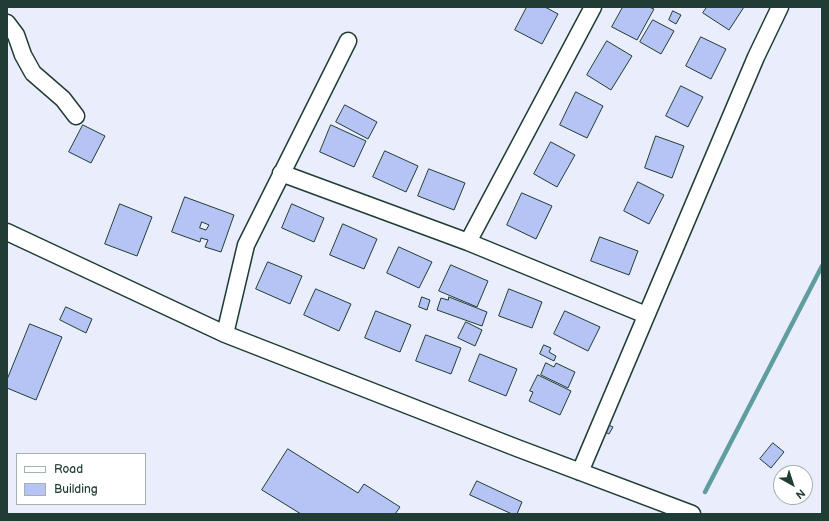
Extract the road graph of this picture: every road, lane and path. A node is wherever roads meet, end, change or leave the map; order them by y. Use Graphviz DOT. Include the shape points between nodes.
graph roads {
  1 [pos="593,7"];
  2 [pos="780,7"];
  3 [pos="7,23"];
  4 [pos="348,42"];
  5 [pos="76,116"];
  6 [pos="281,173"];
  7 [pos="7,232"];
  8 [pos="468,242"];
  9 [pos="646,315"];
  10 [pos="225,334"];
  11 [pos="580,472"];
  12 [pos="692,514"];
  1 -- 8 [label="street"];
  2 -- 9 [label="street"];
  3 -- 5 [label="street" via="16,35 33,73 63,99"];
  4 -- 6 [label="street"];
  6 -- 8 [label="street"];
  6 -- 10 [label="street" via="246,245"];
  7 -- 10 [label="street"];
  8 -- 9 [label="street"];
  9 -- 11 [label="street"];
  10 -- 11 [label="street"];
  11 -- 12 [label="street"];
}
